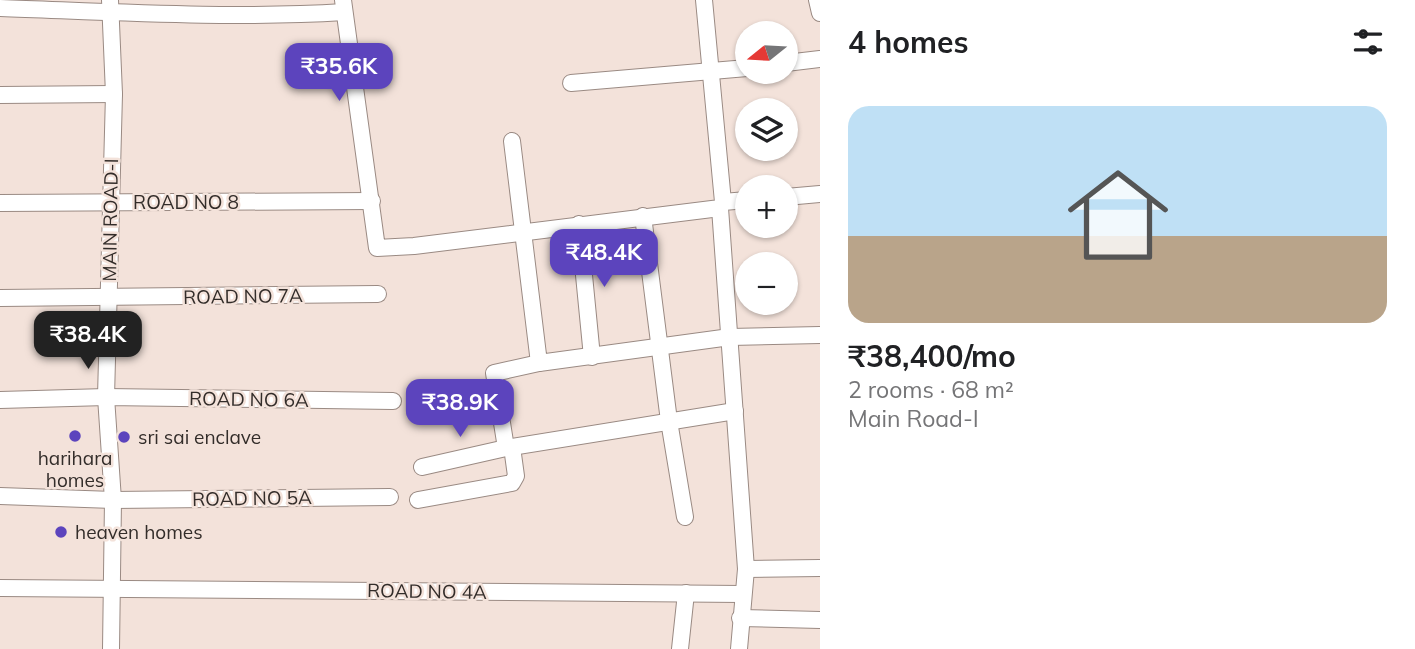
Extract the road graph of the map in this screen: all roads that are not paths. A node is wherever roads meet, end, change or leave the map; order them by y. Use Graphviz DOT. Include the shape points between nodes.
graph roads {
  1 [pos="704,0"];
  2 [pos="817,0"];
  3 [pos="109,6"];
  4 [pos="343,6"];
  5 [pos="0,8"];
  6 [pos="281,8"];
  7 [pos="820,13"];
  8 [pos="820,59"];
  9 [pos="798,62"];
  10 [pos="735,70"];
  11 [pos="710,73"];
  12 [pos="571,83"];
  13 [pos="0,94"];
  14 [pos="114,94"];
  15 [pos="512,141"];
  16 [pos="820,194"];
  17 [pos="798,196"];
  18 [pos="372,201"];
  19 [pos="735,202"];
  20 [pos="0,203"];
  21 [pos="111,203"];
  22 [pos="722,205"];
  23 [pos="643,216"];
  24 [pos="579,224"];
  25 [pos="524,231"];
  26 [pos="378,294"];
  27 [pos="0,298"];
  28 [pos="108,298"];
  29 [pos="820,335"];
  30 [pos="730,337"];
  31 [pos="658,345"];
  32 [pos="592,357"];
  33 [pos="539,363"];
  34 [pos="106,397"];
  35 [pos="0,400"];
  36 [pos="393,401"];
  37 [pos="497,405"];
  38 [pos="735,411"];
  39 [pos="453,412"];
  40 [pos="668,421"];
  41 [pos="509,448"];
  42 [pos="422,467"];
  43 [pos="0,496"];
  44 [pos="390,497"];
  45 [pos="113,500"];
  46 [pos="418,500"];
  47 [pos="685,517"];
  48 [pos="820,568"];
  49 [pos="746,569"];
  50 [pos="0,588"];
  51 [pos="112,588"];
  52 [pos="686,593"];
  53 [pos="742,594"];
  54 [pos="740,618"];
  55 [pos="820,620"];
  56 [pos="111,649"];
  57 [pos="680,649"];
  58 [pos="739,649"];
  1 -- 11 [label="street"];
  2 -- 7 [label="street"];
  3 -- 5 [label="street"];
  3 -- 6 [label="street"];
  3 -- 14 [label="street, MAIN ROAD-I"];
  4 -- 6 [label="street"];
  4 -- 18 [label="street"];
  8 -- 9 [label="street"];
  10 -- 11 [label="street"];
  11 -- 12 [label="street"];
  11 -- 22 [label="street"];
  13 -- 14 [label="street"];
  14 -- 21 [label="street, MAIN ROAD-I"];
  15 -- 25 [label="street"];
  16 -- 17 [label="street"];
  18 -- 21 [label="street, ROAD NO 8"];
  18 -- 25 [label="street" via="377,248"];
  19 -- 22 [label="street"];
  20 -- 21 [label="street, ROAD NO 8"];
  21 -- 28 [label="street, MAIN ROAD-I"];
  22 -- 23 [label="street"];
  22 -- 30 [label="street"];
  23 -- 24 [label="street"];
  23 -- 31 [label="street"];
  24 -- 25 [label="street"];
  24 -- 32 [label="street"];
  25 -- 33 [label="street"];
  26 -- 28 [label="street, ROAD NO 7A"];
  27 -- 28 [label="street, ROAD NO 7A"];
  28 -- 34 [label="street, MAIN ROAD-I"];
  29 -- 30 [label="street"];
  30 -- 31 [label="street"];
  30 -- 38 [label="street"];
  31 -- 32 [label="street"];
  31 -- 40 [label="street"];
  32 -- 33 [label="street"];
  33 -- 37 [label="street" via="494,373"];
  34 -- 35 [label="street, ROAD NO 6A"];
  34 -- 36 [label="street, ROAD NO 6A"];
  34 -- 45 [label="street, MAIN ROAD-I"];
  37 -- 39 [label="street"];
  37 -- 41 [label="street"];
  38 -- 40 [label="street"];
  38 -- 49 [label="street"];
  40 -- 41 [label="street"];
  40 -- 47 [label="street"];
  41 -- 42 [label="street"];
  41 -- 46 [label="street" via="516,476 512,483"];
  43 -- 45 [label="street, ROAD NO 5A"];
  44 -- 45 [label="street, ROAD NO 5A"];
  45 -- 51 [label="street, MAIN ROAD-I"];
  48 -- 49 [label="street"];
  49 -- 53 [label="street"];
  50 -- 51 [label="street, ROAD NO 4A"];
  51 -- 52 [label="street, ROAD NO 4A"];
  51 -- 56 [label="street, MAIN ROAD-I"];
  52 -- 53 [label="street, ROAD NO 4A"];
  52 -- 57 [label="street"];
  53 -- 54 [label="street"];
  54 -- 55 [label="street"];
  54 -- 58 [label="street"];
}
